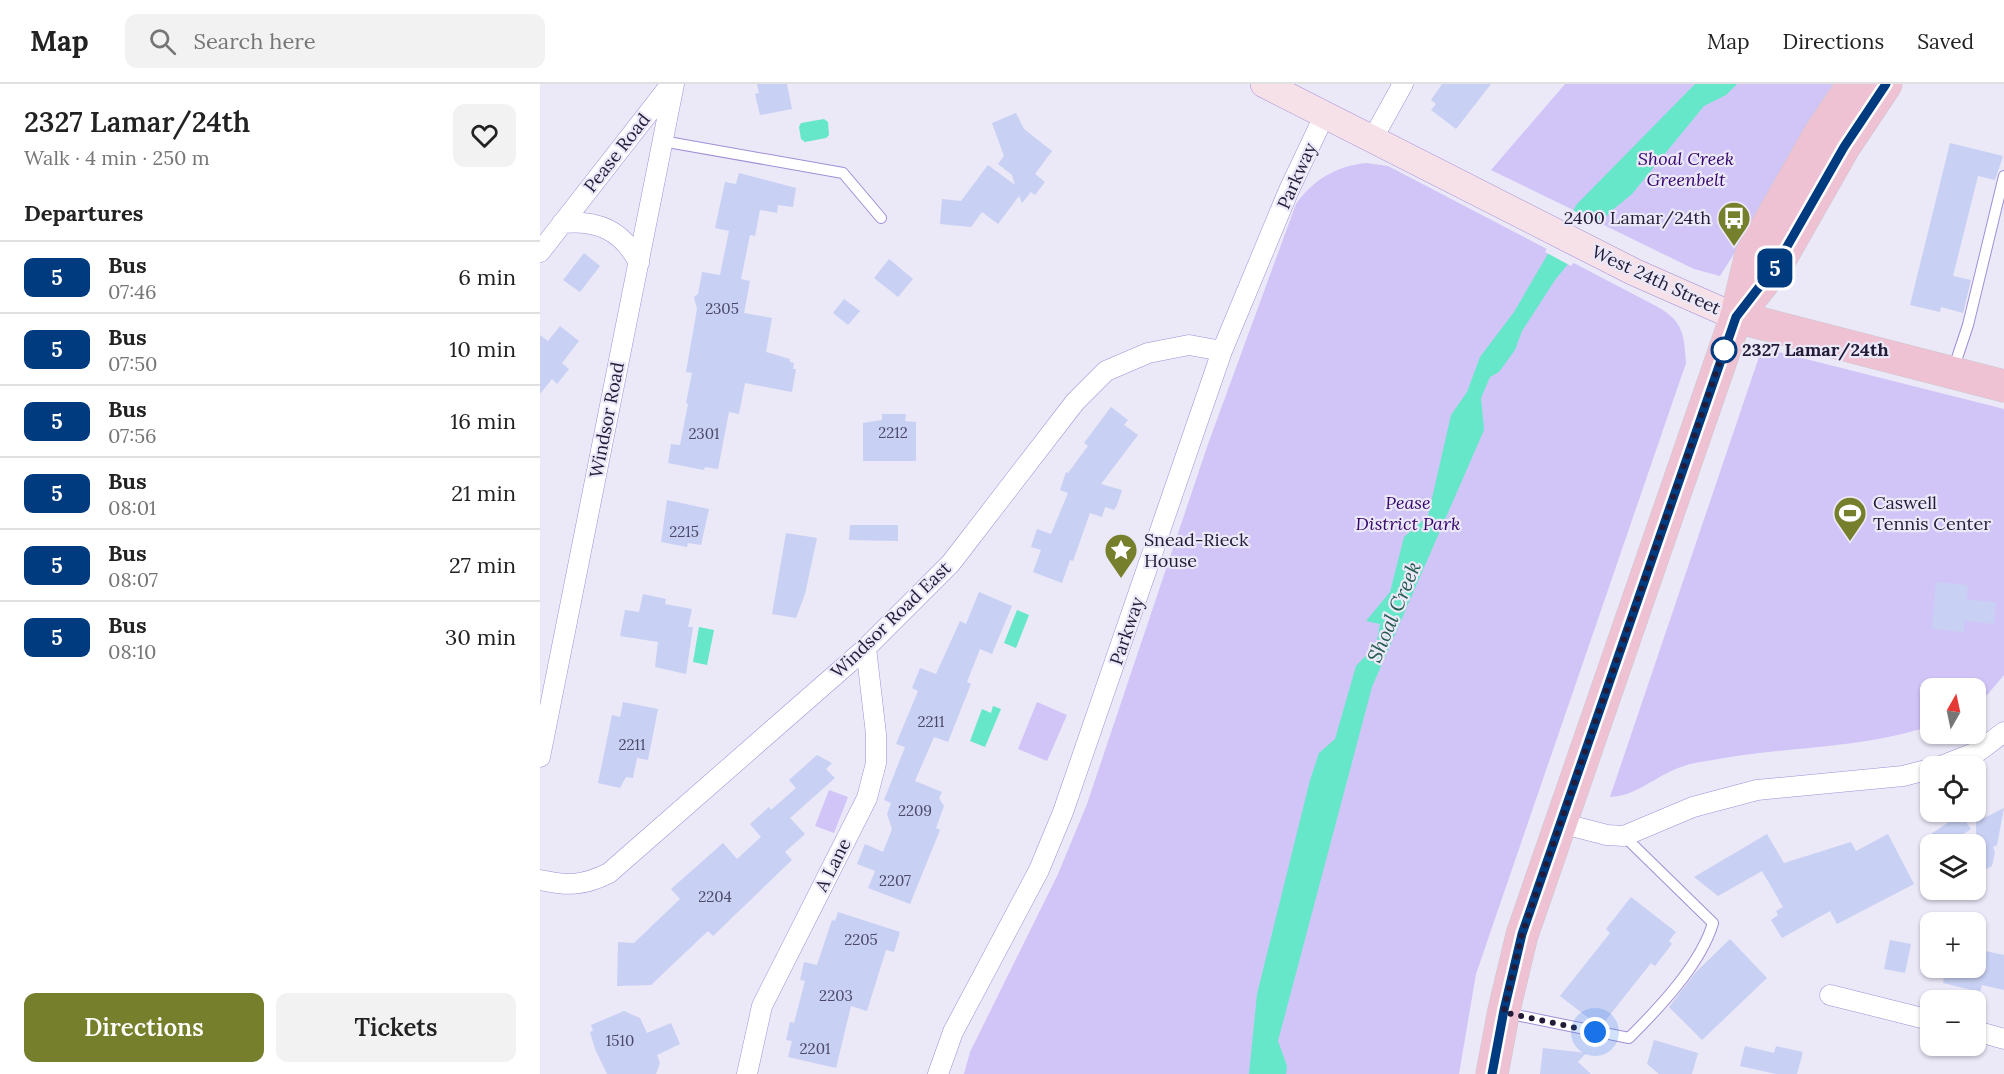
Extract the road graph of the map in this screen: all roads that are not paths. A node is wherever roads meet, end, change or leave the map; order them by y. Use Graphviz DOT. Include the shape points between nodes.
graph roads {
  1 [pos="672,84"];
  2 [pos="1264,84"];
  3 [pos="1403,84"];
  4 [pos="1853,84"];
  5 [pos="1886,84"];
  6 [pos="1325,114"];
  7 [pos="1373,138"];
  8 [pos="662,141"];
  9 [pos="2004,176"];
  10 [pos="881,218"];
  11 [pos="562,223"];
  12 [pos="540,252"];
  13 [pos="639,262"];
  14 [pos="1736,317"];
  15 [pos="1222,351"];
  16 [pos="1952,373"];
  17 [pos="2004,386"];
  18 [pos="866,648"];
  19 [pos="2004,732"];
  20 [pos="1966,756"];
  21 [pos="540,757"];
  22 [pos="1920,772"];
  23 [pos="1560,823"];
  24 [pos="1624,836"];
  25 [pos="540,880"];
  26 [pos="1830,994"];
  27 [pos="1503,1012"];
  28 [pos="1920,1017"];
  29 [pos="1986,1034"];
  30 [pos="2004,1039"];
  31 [pos="747,1074"];
  32 [pos="938,1074"];
  33 [pos="1492,1074"];
  1 -- 8 [label="street, Windsor Road"];
  1 -- 11 [label="street, Pease Road"];
  2 -- 6 [label="main road, West 24th Street"];
  3 -- 7 [label="street"];
  4 -- 14 [label="main road" via="1820,133 1751,254"];
  5 -- 14 [label="main road" via="1844,147 1777,264"];
  6 -- 7 [label="main road, West 24th Street"];
  6 -- 15 [label="street, Parkway"];
  7 -- 14 [label="main road, West 24th Street" via="1634,272"];
  8 -- 10 [label="lane" via="843,173"];
  8 -- 13 [label="street, Windsor Road"];
  9 -- 16 [label="lane" via="1968,325"];
  11 -- 12 [label="street, Pease Road"];
  11 -- 13 [label="street, Pease Road" via="583,221 601,225 618,234"];
  13 -- 21 [label="street, Windsor Road"];
  14 -- 16 [label="main road, West 24th Street"];
  14 -- 23 [label="main road"];
  15 -- 18 [label="street, Windsor Road East" via="1189,345 1148,353 1106,371 1074,402 951,563"];
  15 -- 32 [label="street, Parkway" via="1064,812 1039,870 953,1032"];
  16 -- 17 [label="main road, West 24th Street"];
  18 -- 25 [label="street, Windsor Road East" via="609,873 587,884"];
  18 -- 31 [label="street, A Lane" via="876,734 876,763 867,798 762,1006"];
  19 -- 20 [label="street"];
  22 -- 24 [label="street" via="1757,790 1693,807"];
  23 -- 24 [label="street"];
  23 -- 27 [label="main road" via="1522,934"];
  24 -- 27 [label="lane" via="1713,923 1707,944 1653,1015 1629,1038"];
  26 -- 28 [label="street"];
  27 -- 33 [label="main road"];
  29 -- 30 [label="street"];
}
